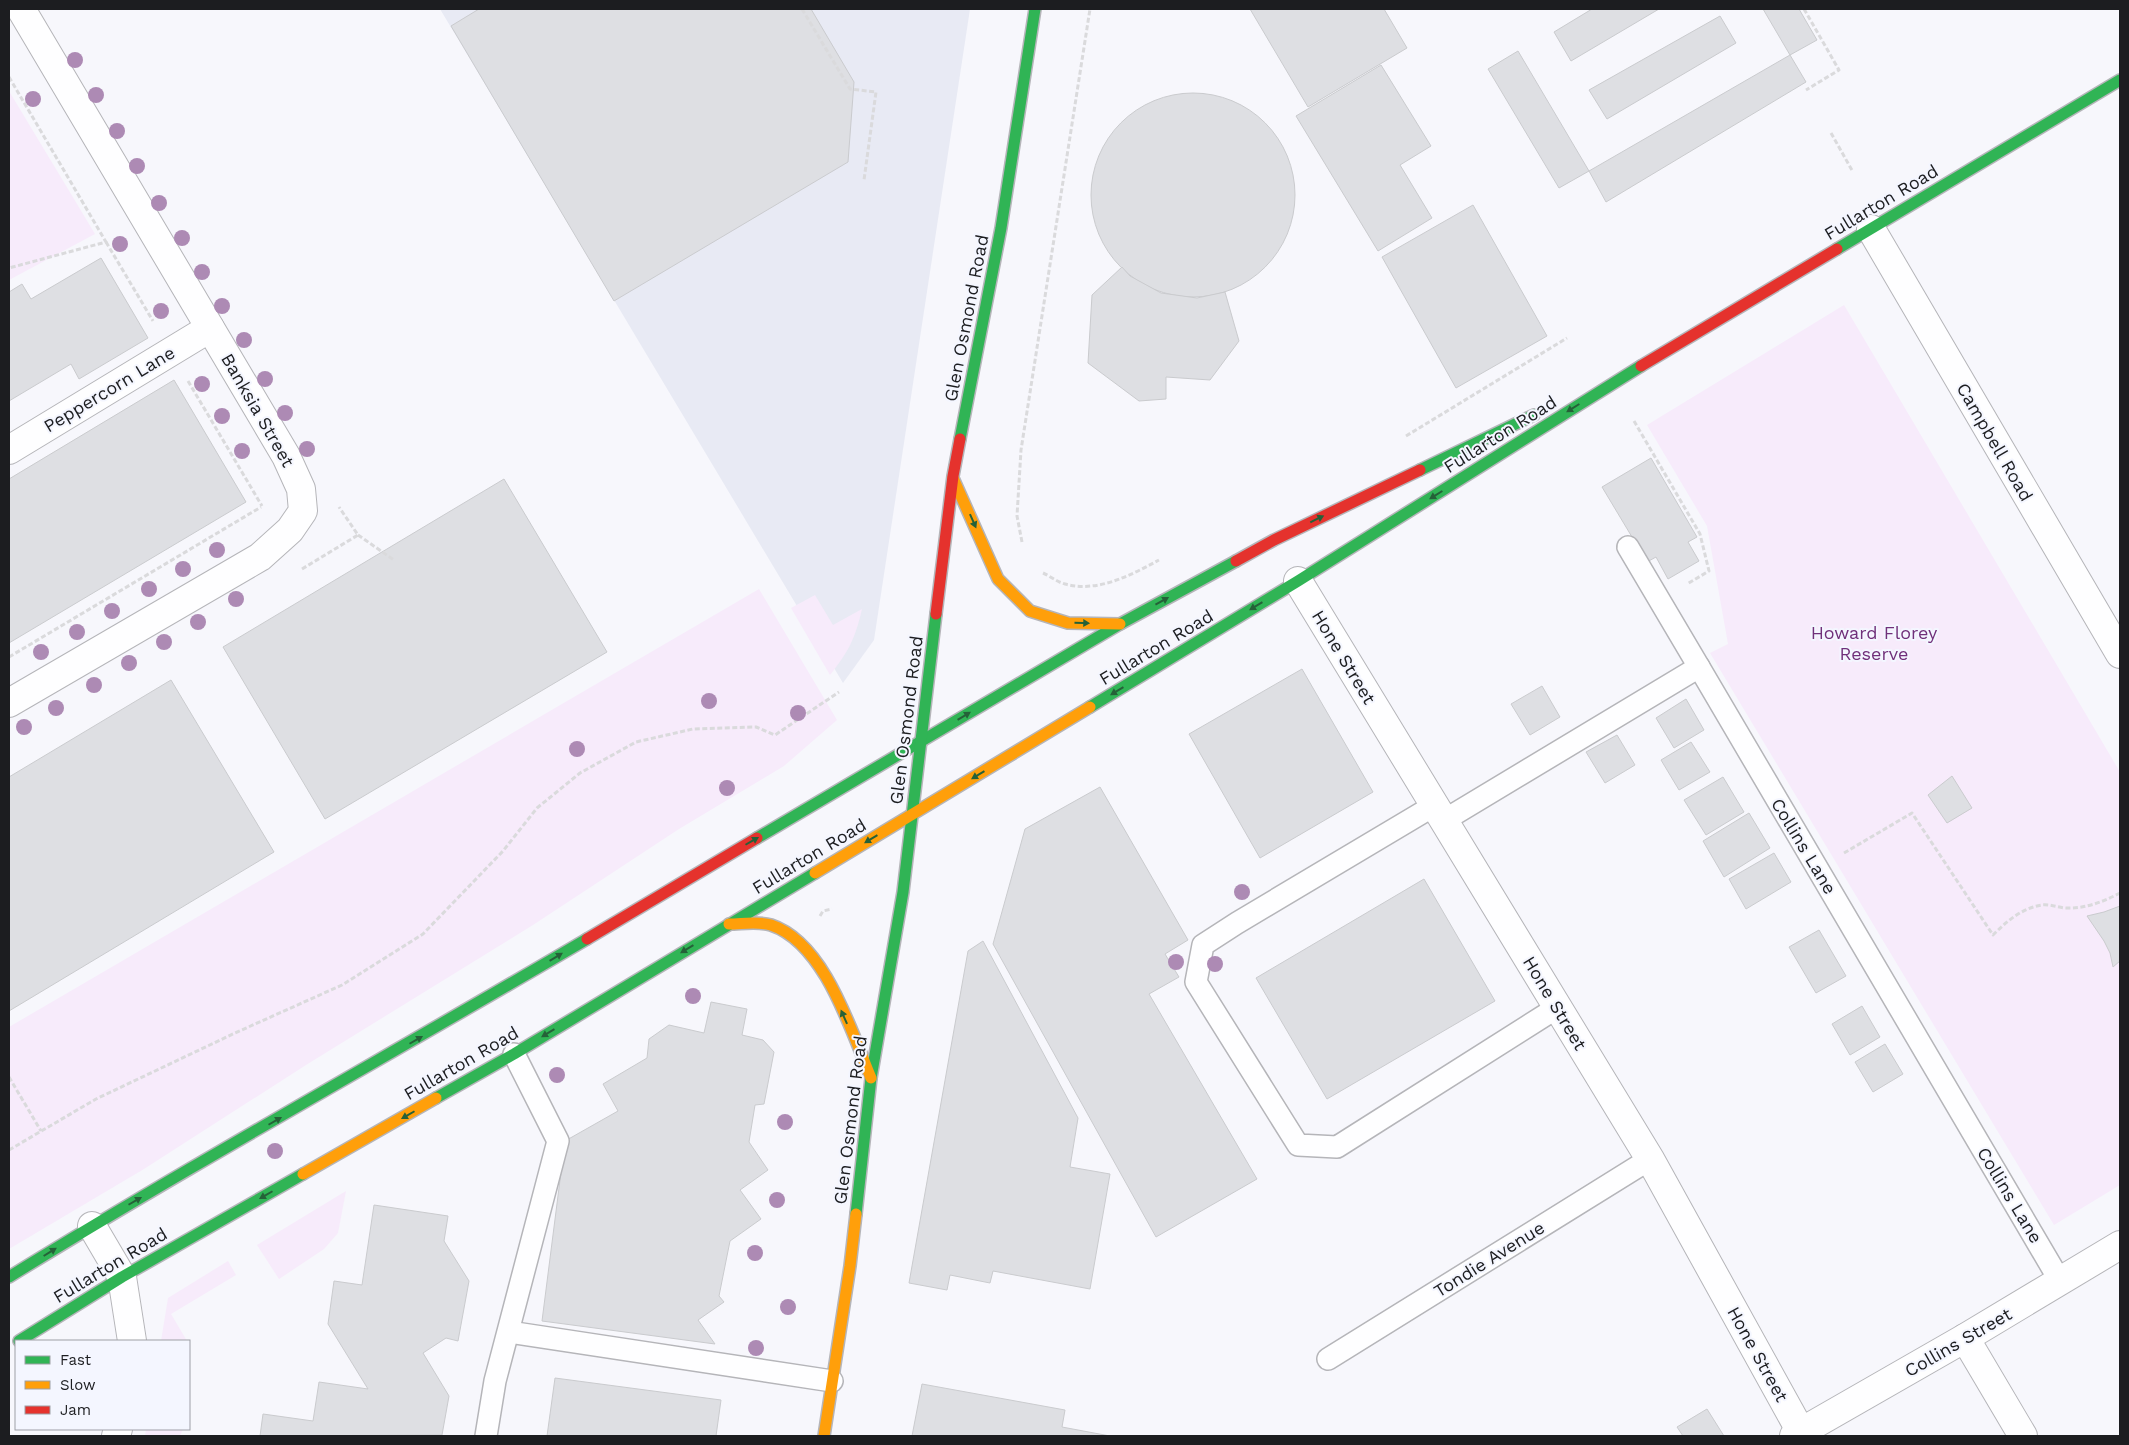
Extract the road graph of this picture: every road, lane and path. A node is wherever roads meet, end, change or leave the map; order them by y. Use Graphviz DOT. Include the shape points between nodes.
graph roads {
  1 [pos="21,9"];
  2 [pos="802,9"];
  3 [pos="1035,9"];
  4 [pos="1090,9"];
  5 [pos="1804,9"];
  6 [pos="9,77"];
  7 [pos="2120,80"];
  8 [pos="1806,90"];
  9 [pos="1831,134"];
  10 [pos="1853,172"];
  11 [pos="864,180"];
  12 [pos="1871,229"];
  13 [pos="9,268"];
  14 [pos="210,328"];
  15 [pos="1567,338"];
  16 [pos="1659,355"];
  17 [pos="1566,400"];
  18 [pos="1548,408"];
  19 [pos="1634,421"];
  20 [pos="1398,441"];
  21 [pos="9,450"];
  22 [pos="953,476"];
  23 [pos="267,503"];
  24 [pos="358,535"];
  25 [pos="1628,547"];
  26 [pos="1023,552"];
  27 [pos="1167,557"];
  28 [pos="394,560"];
  29 [pos="1040,570"];
  30 [pos="1298,581"];
  31 [pos="1659,600"];
  32 [pos="1120,624"];
  33 [pos="2120,654"];
  34 [pos="9,657"];
  35 [pos="1699,668"];
  36 [pos="839,692"];
  37 [pos="9,703"];
  38 [pos="922,741"];
  39 [pos="1439,813"];
  40 [pos="913,814"];
  41 [pos="1836,857"];
  42 [pos="2120,893"];
  43 [pos="729,924"];
  44 [pos="1558,1007"];
  45 [pos="514,1054"];
  46 [pos="9,1077"];
  47 [pos="871,1078"];
  48 [pos="41,1131"];
  49 [pos="9,1150"];
  50 [pos="1650,1159"];
  51 [pos="92,1226"];
  52 [pos="2120,1245"];
  53 [pos="9,1277"];
  54 [pos="122,1277"];
  55 [pos="2060,1281"];
  56 [pos="508,1332"];
  57 [pos="1965,1338"];
  58 [pos="20,1340"];
  59 [pos="132,1340"];
  60 [pos="1328,1359"];
  61 [pos="832,1381"];
  62 [pos="1797,1434"];
  63 [pos="486,1436"];
  64 [pos="824,1436"];
  65 [pos="2023,1436"];
  1 -- 14 [label="street, Banksia Street"];
  2 -- 11 [label="path" via="850,89 876,92"];
  3 -- 22 [label="main road, Glen Osmond Road" via="1001,228"];
  4 -- 26 [label="path" via="1021,450 1017,516"];
  5 -- 8 [label="path" via="1840,70"];
  6 -- 13 [label="path" via="106,242"];
  7 -- 12 [label="main road, Fullarton Road"];
  9 -- 10 [label="path"];
  12 -- 16 [label="main road, Fullarton Road"];
  12 -- 33 [label="street, Campbell Road"];
  14 -- 21 [label="street, Peppercorn Lane"];
  14 -- 37 [label="street, Banksia Street" via="286,456 301,489 304,511 290,530 260,557"];
  15 -- 20 [label="path"];
  16 -- 17 [label="main road, Fullarton Road"];
  16 -- 30 [label="main road, Fullarton Road, one-way"];
  32 -- 18 [label="main road, Fullarton Road, one-way" via="1274,540"];
  19 -- 31 [label="path" via="1700,534 1709,571"];
  22 -- 32 [label="main road, one-way" via="998,579 1030,611 1068,623"];
  22 -- 38 [label="main road, Glen Osmond Road"];
  23 -- 34 [label="path"];
  24 -- 28 [label="path"];
  25 -- 31 [label="lane, Collins Lane"];
  27 -- 29 [label="path" via="1123,579 1087,586 1064,584"];
  30 -- 39 [label="street, Hone Street"];
  30 -- 40 [label="main road, Fullarton Road, one-way"];
  31 -- 35 [label="lane, Collins Lane"];
  38 -- 32 [label="main road, Fullarton Road, one-way"];
  35 -- 39 [label="lane"];
  35 -- 55 [label="lane, Collins Lane"];
  36 -- 48 [label="path" via="775,735 756,727 694,729 636,742 580,773 537,808 503,851 423,934 342,986 105,1095"];
  38 -- 40 [label="main road, Glen Osmond Road"];
  51 -- 38 [label="main road, Fullarton Road, one-way" via="414,1041"];
  39 -- 44 [label="street, Hone Street"];
  39 -- 44 [label="lane" via="1237,923 1203,945 1196,982 1298,1145 1338,1147"];
  40 -- 43 [label="main road, Fullarton Road, one-way"];
  40 -- 47 [label="main road, Glen Osmond Road"];
  41 -- 42 [label="path" via="1912,814 1993,935 2022,911 2043,905 2084,907"];
  43 -- 45 [label="main road, Fullarton Road, one-way"];
  47 -- 43 [label="main road, one-way" via="828,980 802,943 770,924"];
  44 -- 50 [label="street, Hone Street"];
  45 -- 54 [label="main road, Fullarton Road, one-way"];
  45 -- 56 [label="lane" via="558,1141"];
  46 -- 48 [label="path"];
  47 -- 61 [label="main road, Glen Osmond Road" via="850,1266"];
  48 -- 49 [label="path"];
  50 -- 60 [label="lane, Tondie Avenue"];
  50 -- 62 [label="street, Hone Street"];
  53 -- 51 [label="main road, Fullarton Road, one-way"];
  51 -- 54 [label="street"];
  52 -- 55 [label="street, Collins Street"];
  54 -- 58 [label="main road, Fullarton Road"];
  54 -- 59 [label="street"];
  55 -- 57 [label="street, Collins Street"];
  56 -- 61 [label="lane"];
  56 -- 63 [label="lane" via="495,1381"];
  57 -- 62 [label="street, Collins Street"];
  57 -- 65 [label="street"];
  61 -- 64 [label="main road, Glen Osmond Road"];
}
